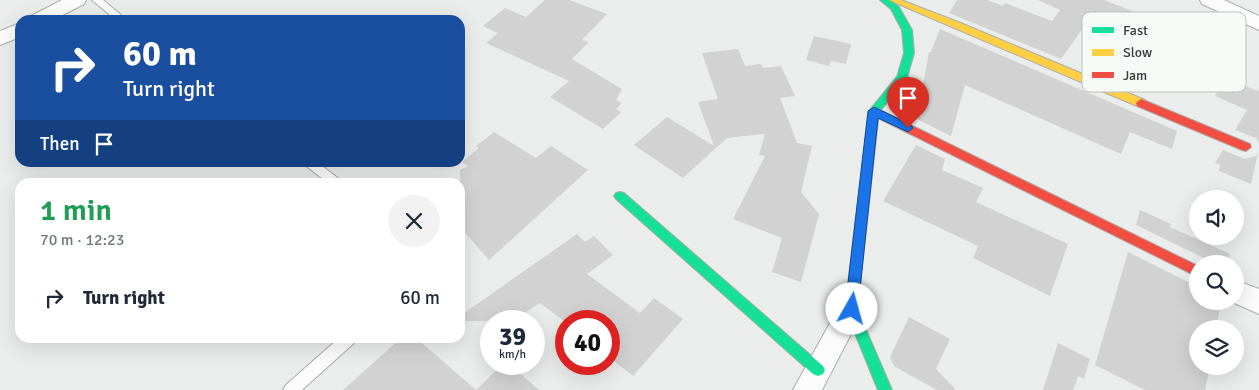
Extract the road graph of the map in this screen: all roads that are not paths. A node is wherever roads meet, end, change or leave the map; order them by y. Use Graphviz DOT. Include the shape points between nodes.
graph roads {
  1 [pos="77,0"];
  2 [pos="97,0"];
  3 [pos="884,0"];
  4 [pos="893,0"];
  5 [pos="1209,0"];
  6 [pos="1234,12"];
  7 [pos="48,15"];
  8 [pos="116,15"];
  9 [pos="1246,18"];
  10 [pos="1259,24"];
  11 [pos="15,32"];
  12 [pos="0,40"];
  13 [pos="1082,78"];
  14 [pos="1116,92"];
  15 [pos="874,111"];
  16 [pos="1246,147"];
  17 [pos="314,167"];
  18 [pos="329,178"];
  19 [pos="620,196"];
  20 [pos="1189,268"];
  21 [pos="1244,295"];
  22 [pos="1259,302"];
  23 [pos="852,309"];
  24 [pos="343,343"];
  25 [pos="812,380"];
  26 [pos="291,390"];
  27 [pos="885,390"];
  1 -- 7 [label="street"];
  2 -- 8 [label="lane"];
  3 -- 15 [label="street" via="895,7 907,30 909,53 902,78"];
  4 -- 13 [label="street"];
  5 -- 6 [label="street"];
  9 -- 10 [label="street"];
  11 -- 12 [label="street"];
  14 -- 16 [label="street"];
  15 -- 20 [label="street"];
  15 -- 23 [label="street"];
  17 -- 18 [label="lane"];
  19 -- 25 [label="street"];
  21 -- 22 [label="street"];
  23 -- 25 [label="street"];
  23 -- 27 [label="street"];
  24 -- 26 [label="lane"];
}
